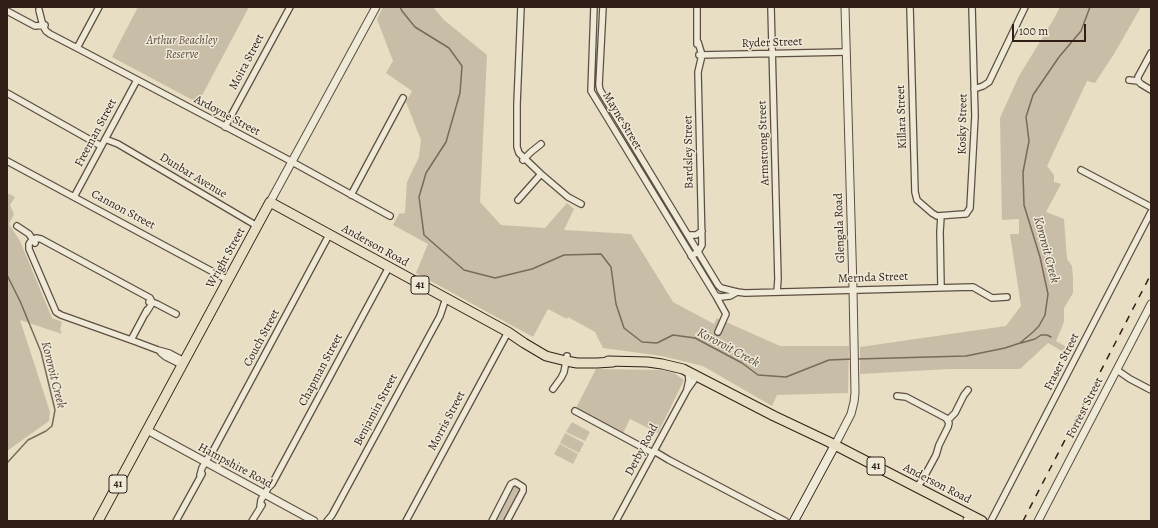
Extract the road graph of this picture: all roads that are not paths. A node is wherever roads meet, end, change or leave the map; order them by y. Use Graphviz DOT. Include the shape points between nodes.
graph roads {
  1 [pos="98,7"];
  2 [pos="290,7"];
  3 [pos="376,7"];
  4 [pos="521,7"];
  5 [pos="594,7"];
  6 [pos="603,7"];
  7 [pos="697,7"];
  8 [pos="771,7"];
  9 [pos="845,7"];
  10 [pos="910,7"];
  11 [pos="972,7"];
  12 [pos="1025,7"];
  13 [pos="38,9"];
  14 [pos="7,11"];
  15 [pos="43,23"];
  16 [pos="78,48"];
  17 [pos="846,52"];
  18 [pos="1151,53"];
  19 [pos="772,54"];
  20 [pos="700,56"];
  21 [pos="137,80"];
  22 [pos="1129,80"];
  23 [pos="1138,81"];
  24 [pos="974,86"];
  25 [pos="1151,90"];
  26 [pos="7,93"];
  27 [pos="403,98"];
  28 [pos="225,127"];
  29 [pos="106,137"];
  30 [pos="541,144"];
  31 [pos="101,146"];
  32 [pos="524,159"];
  33 [pos="7,161"];
  34 [pos="292,162"];
  35 [pos="1081,170"];
  36 [pos="539,172"];
  37 [pos="661,190"];
  38 [pos="653,194"];
  39 [pos="351,195"];
  40 [pos="74,196"];
  41 [pos="518,200"];
  42 [pos="270,202"];
  43 [pos="581,204"];
  44 [pos="1151,207"];
  45 [pos="1151,212"];
  46 [pos="390,216"];
  47 [pos="939,216"];
  48 [pos="17,226"];
  49 [pos="257,226"];
  50 [pos="702,231"];
  51 [pos="330,235"];
  52 [pos="688,236"];
  53 [pos="34,241"];
  54 [pos="698,252"];
  55 [pos="690,256"];
  56 [pos="389,267"];
  57 [pos="713,277"];
  58 [pos="228,280"];
  59 [pos="706,281"];
  60 [pos="941,287"];
  61 [pos="853,290"];
  62 [pos="736,292"];
  63 [pos="779,292"];
  64 [pos="716,296"];
  65 [pos="1007,297"];
  66 [pos="448,300"];
  67 [pos="150,302"];
  68 [pos="1151,304"];
  69 [pos="176,314"];
  70 [pos="718,332"];
  71 [pos="510,333"];
  72 [pos="133,340"];
  73 [pos="566,359"];
  74 [pos="183,363"];
  75 [pos="688,372"];
  76 [pos="1116,372"];
  77 [pos="697,376"];
  78 [pos="553,389"];
  79 [pos="687,390"];
  80 [pos="968,390"];
  81 [pos="1151,390"];
  82 [pos="897,396"];
  83 [pos="575,411"];
  84 [pos="948,420"];
  85 [pos="147,430"];
  86 [pos="834,448"];
  87 [pos="653,452"];
  88 [pos="207,463"];
  89 [pos="916,489"];
  90 [pos="266,495"];
  91 [pos="331,518"];
  92 [pos="98,521"];
  93 [pos="176,521"];
  94 [pos="252,521"];
  95 [pos="314,521"];
  96 [pos="327,521"];
  97 [pos="406,521"];
  98 [pos="492,521"];
  99 [pos="508,521"];
  100 [pos="616,521"];
  101 [pos="785,521"];
  102 [pos="794,521"];
  103 [pos="968,521"];
  104 [pos="982,521"];
  105 [pos="991,521"];
  106 [pos="1038,521"];
  1 -- 16 [label="street"];
  2 -- 28 [label="street, Moira Street"];
  3 -- 34 [label="street, Wright Street"];
  4 -- 32 [label="street" via="513,146 516,153"];
  5 -- 38 [label="street, Mayne Street" via="591,91"];
  6 -- 37 [label="street, Mayne Street" via="600,90"];
  7 -- 20 [label="street, Bardsley Street" via="697,49"];
  8 -- 19 [label="street, Armstrong Street"];
  9 -- 17 [label="street, Glengala Road"];
  10 -- 47 [label="street, Killara Street" via="915,192 917,200"];
  11 -- 24 [label="street, Kosky Street"];
  12 -- 24 [label="street" via="991,80 987,84"];
  13 -- 15 [label="street, Ardoyne Street"];
  14 -- 15 [label="street" via="29,23"];
  15 -- 16 [label="street, Ardoyne Street" via="54,36"];
  16 -- 21 [label="street, Ardoyne Street"];
  17 -- 19 [label="street, Ryder Street"];
  17 -- 61 [label="street, Glengala Road"];
  18 -- 23 [label="street"];
  19 -- 20 [label="street, Ryder Street"];
  19 -- 63 [label="street, Armstrong Street"];
  20 -- 50 [label="street, Bardsley Street" via="697,63"];
  21 -- 28 [label="street, Ardoyne Street"];
  21 -- 29 [label="street, Freeman Street"];
  22 -- 23 [label="street"];
  23 -- 25 [label="street"];
  24 -- 47 [label="street, Kosky Street" via="970,208 966,214"];
  26 -- 31 [label="street"];
  27 -- 39 [label="street"];
  28 -- 34 [label="street, Ardoyne Street"];
  29 -- 31 [label="street, Freeman Street"];
  29 -- 49 [label="street, Dunbar Avenue"];
  30 -- 32 [label="street"];
  31 -- 40 [label="street, Freeman Street"];
  32 -- 36 [label="street"];
  33 -- 40 [label="street, Cannon Street"];
  34 -- 39 [label="street, Ardoyne Street"];
  34 -- 42 [label="street, Wright Street"];
  35 -- 44 [label="street"];
  36 -- 41 [label="street"];
  36 -- 43 [label="street" via="568,198"];
  37 -- 38 [label="street"];
  37 -- 52 [label="street, Mayne Street"];
  38 -- 55 [label="street, Mayne Street"];
  39 -- 46 [label="street, Ardoyne Street"];
  40 -- 58 [label="street, Cannon Street"];
  42 -- 49 [label="main road, Wright Street / 41"];
  42 -- 51 [label="main road, Anderson Road / 41"];
  45 -- 105 [label="street, Fraser Street"];
  47 -- 60 [label="street"];
  48 -- 53 [label="street"];
  49 -- 58 [label="main road, Wright Street / 41"];
  50 -- 52 [label="street"];
  50 -- 54 [label="street, Bardsley Street" via="702,245"];
  51 -- 56 [label="main road, Anderson Road / 41"];
  51 -- 88 [label="street, Couch Street"];
  52 -- 54 [label="street, Mayne Street"];
  53 -- 67 [label="street" via="43,241 144,295"];
  53 -- 72 [label="street" via="31,252 56,312"];
  54 -- 55 [label="street"];
  54 -- 57 [label="street, Mayne Street"];
  55 -- 59 [label="street, Mayne Street"];
  56 -- 66 [label="main road, Anderson Road / 41"];
  56 -- 90 [label="street, Chapman Street" via="271,490"];
  57 -- 59 [label="street"];
  57 -- 62 [label="street, Mayne Street" via="721,288"];
  58 -- 74 [label="main road, Wright Street / 41"];
  59 -- 64 [label="street, Mayne Street"];
  60 -- 61 [label="street, Mernda Street"];
  60 -- 65 [label="street, Mernda Street" via="973,287 992,298"];
  61 -- 63 [label="street, Mernda Street"];
  61 -- 86 [label="street, Glengala Road" via="854,402 851,414"];
  62 -- 63 [label="street, Mernda Street"];
  62 -- 64 [label="street" via="730,296"];
  64 -- 70 [label="street, Mayne Street" via="726,314"];
  66 -- 71 [label="main road, Anderson Road / 41"];
  66 -- 91 [label="street, Benjamin Street"];
  67 -- 69 [label="street"];
  67 -- 72 [label="street"];
  68 -- 76 [label="street, Forrest Street"];
  71 -- 73 [label="main road, Anderson Road / 41" via="537,351 551,357"];
  71 -- 97 [label="street, Morris Street"];
  72 -- 74 [label="street"];
  73 -- 75 [label="main road, Anderson Road / 41" via="648,362 677,367"];
  73 -- 78 [label="street" via="562,376"];
  74 -- 85 [label="main road, Wright Street / 41"];
  75 -- 77 [label="main road, Anderson Road / 41"];
  75 -- 79 [label="street, Derby Road"];
  76 -- 81 [label="street"];
  76 -- 106 [label="street, Forrest Street"];
  77 -- 79 [label="street, Derby Road"];
  77 -- 86 [label="main road, Anderson Road / 41" via="804,429"];
  79 -- 87 [label="street, Derby Road"];
  80 -- 84 [label="street"];
  82 -- 84 [label="street" via="906,397"];
  83 -- 87 [label="street"];
  84 -- 89 [label="street" via="936,455"];
  85 -- 88 [label="street, Hampshire Road"];
  85 -- 92 [label="main road, Wright Street / 41"];
  86 -- 89 [label="main road, Anderson Road / 41"];
  86 -- 102 [label="main road"];
  87 -- 100 [label="street, Derby Road"];
  87 -- 101 [label="street"];
  88 -- 90 [label="street, Hampshire Road"];
  88 -- 93 [label="street, Couch Street"];
  89 -- 103 [label="main road, Anderson Road / 41"];
  89 -- 104 [label="main road, Anderson Road / 41"];
  90 -- 94 [label="street, Chapman Street"];
  90 -- 95 [label="street, Hampshire Road"];
  91 -- 96 [label="street, Benjamin Street"];
  98 -- 99 [label="street" via="511,484 515,482 523,487 523,491"];
}
